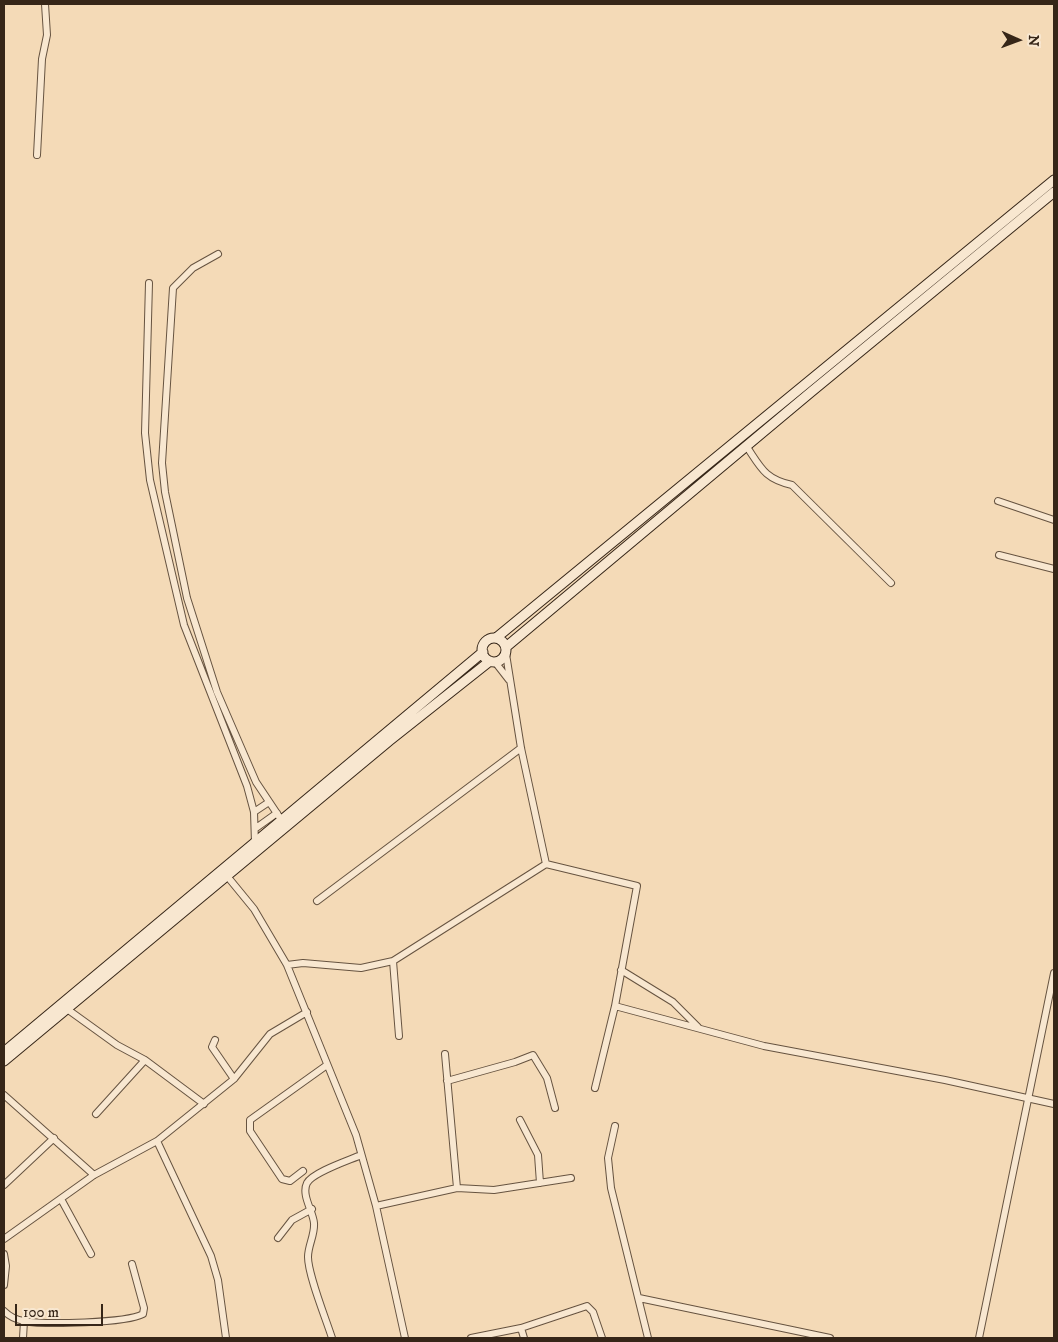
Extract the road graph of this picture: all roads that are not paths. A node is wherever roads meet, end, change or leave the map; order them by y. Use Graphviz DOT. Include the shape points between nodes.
graph roads {
  1 [pos="45,4"];
  2 [pos="37,155"];
  3 [pos="1054,180"];
  4 [pos="1054,192"];
  5 [pos="218,254"];
  6 [pos="149,283"];
  7 [pos="746,447"];
  8 [pos="998,501"];
  9 [pos="1054,520"];
  10 [pos="999,555"];
  11 [pos="1054,569"];
  12 [pos="891,583"];
  13 [pos="496,638"];
  14 [pos="506,650"];
  15 [pos="482,652"];
  16 [pos="492,661"];
  17 [pos="509,681"];
  18 [pos="521,748"];
  19 [pos="269,802"];
  20 [pos="254,812"];
  21 [pos="279,817"];
  22 [pos="256,828"];
  23 [pos="255,843"];
  24 [pos="546,864"];
  25 [pos="227,876"];
  26 [pos="317,901"];
  27 [pos="393,962"];
  28 [pos="287,965"];
  29 [pos="622,970"];
  30 [pos="1054,973"];
  31 [pos="615,1006"];
  32 [pos="67,1009"];
  33 [pos="307,1012"];
  34 [pos="699,1028"];
  35 [pos="399,1036"];
  36 [pos="215,1040"];
  37 [pos="4,1052"];
  38 [pos="445,1054"];
  39 [pos="145,1060"];
  40 [pos="4,1061"];
  41 [pos="327,1065"];
  42 [pos="234,1079"];
  43 [pos="447,1081"];
  44 [pos="595,1088"];
  45 [pos="4,1095"];
  46 [pos="1029,1100"];
  47 [pos="204,1104"];
  48 [pos="1054,1104"];
  49 [pos="555,1108"];
  50 [pos="96,1114"];
  51 [pos="520,1120"];
  52 [pos="615,1126"];
  53 [pos="54,1138"];
  54 [pos="157,1141"];
  55 [pos="362,1155"];
  56 [pos="303,1171"];
  57 [pos="94,1175"];
  58 [pos="571,1178"];
  59 [pos="540,1183"];
  60 [pos="4,1185"];
  61 [pos="457,1188"];
  62 [pos="61,1199"];
  63 [pos="376,1206"];
  64 [pos="312,1209"];
  65 [pos="278,1238"];
  66 [pos="4,1239"];
  67 [pos="4,1254"];
  68 [pos="91,1254"];
  69 [pos="132,1264"];
  70 [pos="4,1285"];
  71 [pos="639,1298"];
  72 [pos="4,1311"];
  73 [pos="24,1321"];
  74 [pos="521,1328"];
  75 [pos="23,1338"];
  76 [pos="226,1338"];
  77 [pos="332,1338"];
  78 [pos="405,1338"];
  79 [pos="476,1338"];
  80 [pos="524,1338"];
  81 [pos="602,1338"];
  82 [pos="648,1338"];
  83 [pos="830,1338"];
  84 [pos="979,1338"];
  1 -- 2 [label="street" via="47,34 42,59"];
  3 -- 13 [label="street"];
  4 -- 7 [label="street"];
  5 -- 19 [label="street" via="193,268 174,288 162,462 185,589 201,645 217,692 256,782"];
  6 -- 20 [label="street" via="144,433 150,480 184,625 247,786"];
  7 -- 12 [label="street" via="765,475 792,485"];
  7 -- 14 [label="street"];
  8 -- 9 [label="street"];
  10 -- 11 [label="street"];
  13 -- 14 [label="street" via="501,640"];
  13 -- 15 [label="street" via="485,643"];
  14 -- 16 [label="street" via="502,659"];
  14 -- 17 [label="street"];
  15 -- 16 [label="street"];
  15 -- 21 [label="street"];
  16 -- 17 [label="street"];
  16 -- 25 [label="street"];
  17 -- 18 [label="street"];
  18 -- 24 [label="street"];
  18 -- 26 [label="street"];
  19 -- 20 [label="street"];
  19 -- 21 [label="street"];
  20 -- 22 [label="street"];
  21 -- 22 [label="street"];
  21 -- 23 [label="street"];
  22 -- 23 [label="street"];
  23 -- 37 [label="street"];
  24 -- 27 [label="street"];
  24 -- 29 [label="street" via="637,886"];
  25 -- 28 [label="street" via="254,909"];
  25 -- 32 [label="street"];
  27 -- 28 [label="street" via="361,968 303,963"];
  27 -- 35 [label="street"];
  28 -- 33 [label="street"];
  29 -- 31 [label="street"];
  29 -- 34 [label="street" via="673,1002"];
  30 -- 46 [label="street"];
  31 -- 34 [label="street"];
  31 -- 44 [label="street"];
  32 -- 39 [label="street" via="117,1045"];
  32 -- 40 [label="street"];
  33 -- 41 [label="street"];
  33 -- 42 [label="street" via="270,1034"];
  34 -- 46 [label="street" via="764,1046 946,1080"];
  36 -- 42 [label="street" via="212,1047"];
  38 -- 43 [label="street"];
  39 -- 47 [label="street"];
  39 -- 50 [label="street"];
  41 -- 55 [label="street"];
  41 -- 56 [label="street" via="250,1120 249,1124 250,1131 282,1179 290,1181"];
  42 -- 47 [label="street"];
  43 -- 49 [label="street" via="534,1055 547,1078"];
  43 -- 61 [label="street"];
  45 -- 53 [label="street"];
  46 -- 48 [label="street"];
  46 -- 84 [label="street"];
  47 -- 54 [label="street"];
  51 -- 59 [label="street" via="538,1155"];
  52 -- 71 [label="street" via="608,1158 611,1188"];
  53 -- 57 [label="street"];
  53 -- 60 [label="street"];
  54 -- 57 [label="street"];
  54 -- 76 [label="street" via="211,1256 218,1280"];
  55 -- 63 [label="street"];
  55 -- 64 [label="street" via="308,1181 306,1198"];
  57 -- 62 [label="street"];
  58 -- 59 [label="street"];
  59 -- 61 [label="street" via="494,1190"];
  61 -- 63 [label="street"];
  62 -- 66 [label="street"];
  62 -- 68 [label="street"];
  63 -- 78 [label="street"];
  64 -- 65 [label="street" via="292,1220"];
  64 -- 77 [label="street" via="314,1226 308,1257"];
  67 -- 70 [label="street"];
  69 -- 73 [label="street" via="144,1308 138,1317 110,1321"];
  71 -- 82 [label="street"];
  71 -- 83 [label="street"];
  72 -- 73 [label="street"];
  73 -- 75 [label="street"];
  74 -- 79 [label="street"];
  74 -- 80 [label="street"];
  74 -- 81 [label="street" via="587,1306 593,1312"];
}
